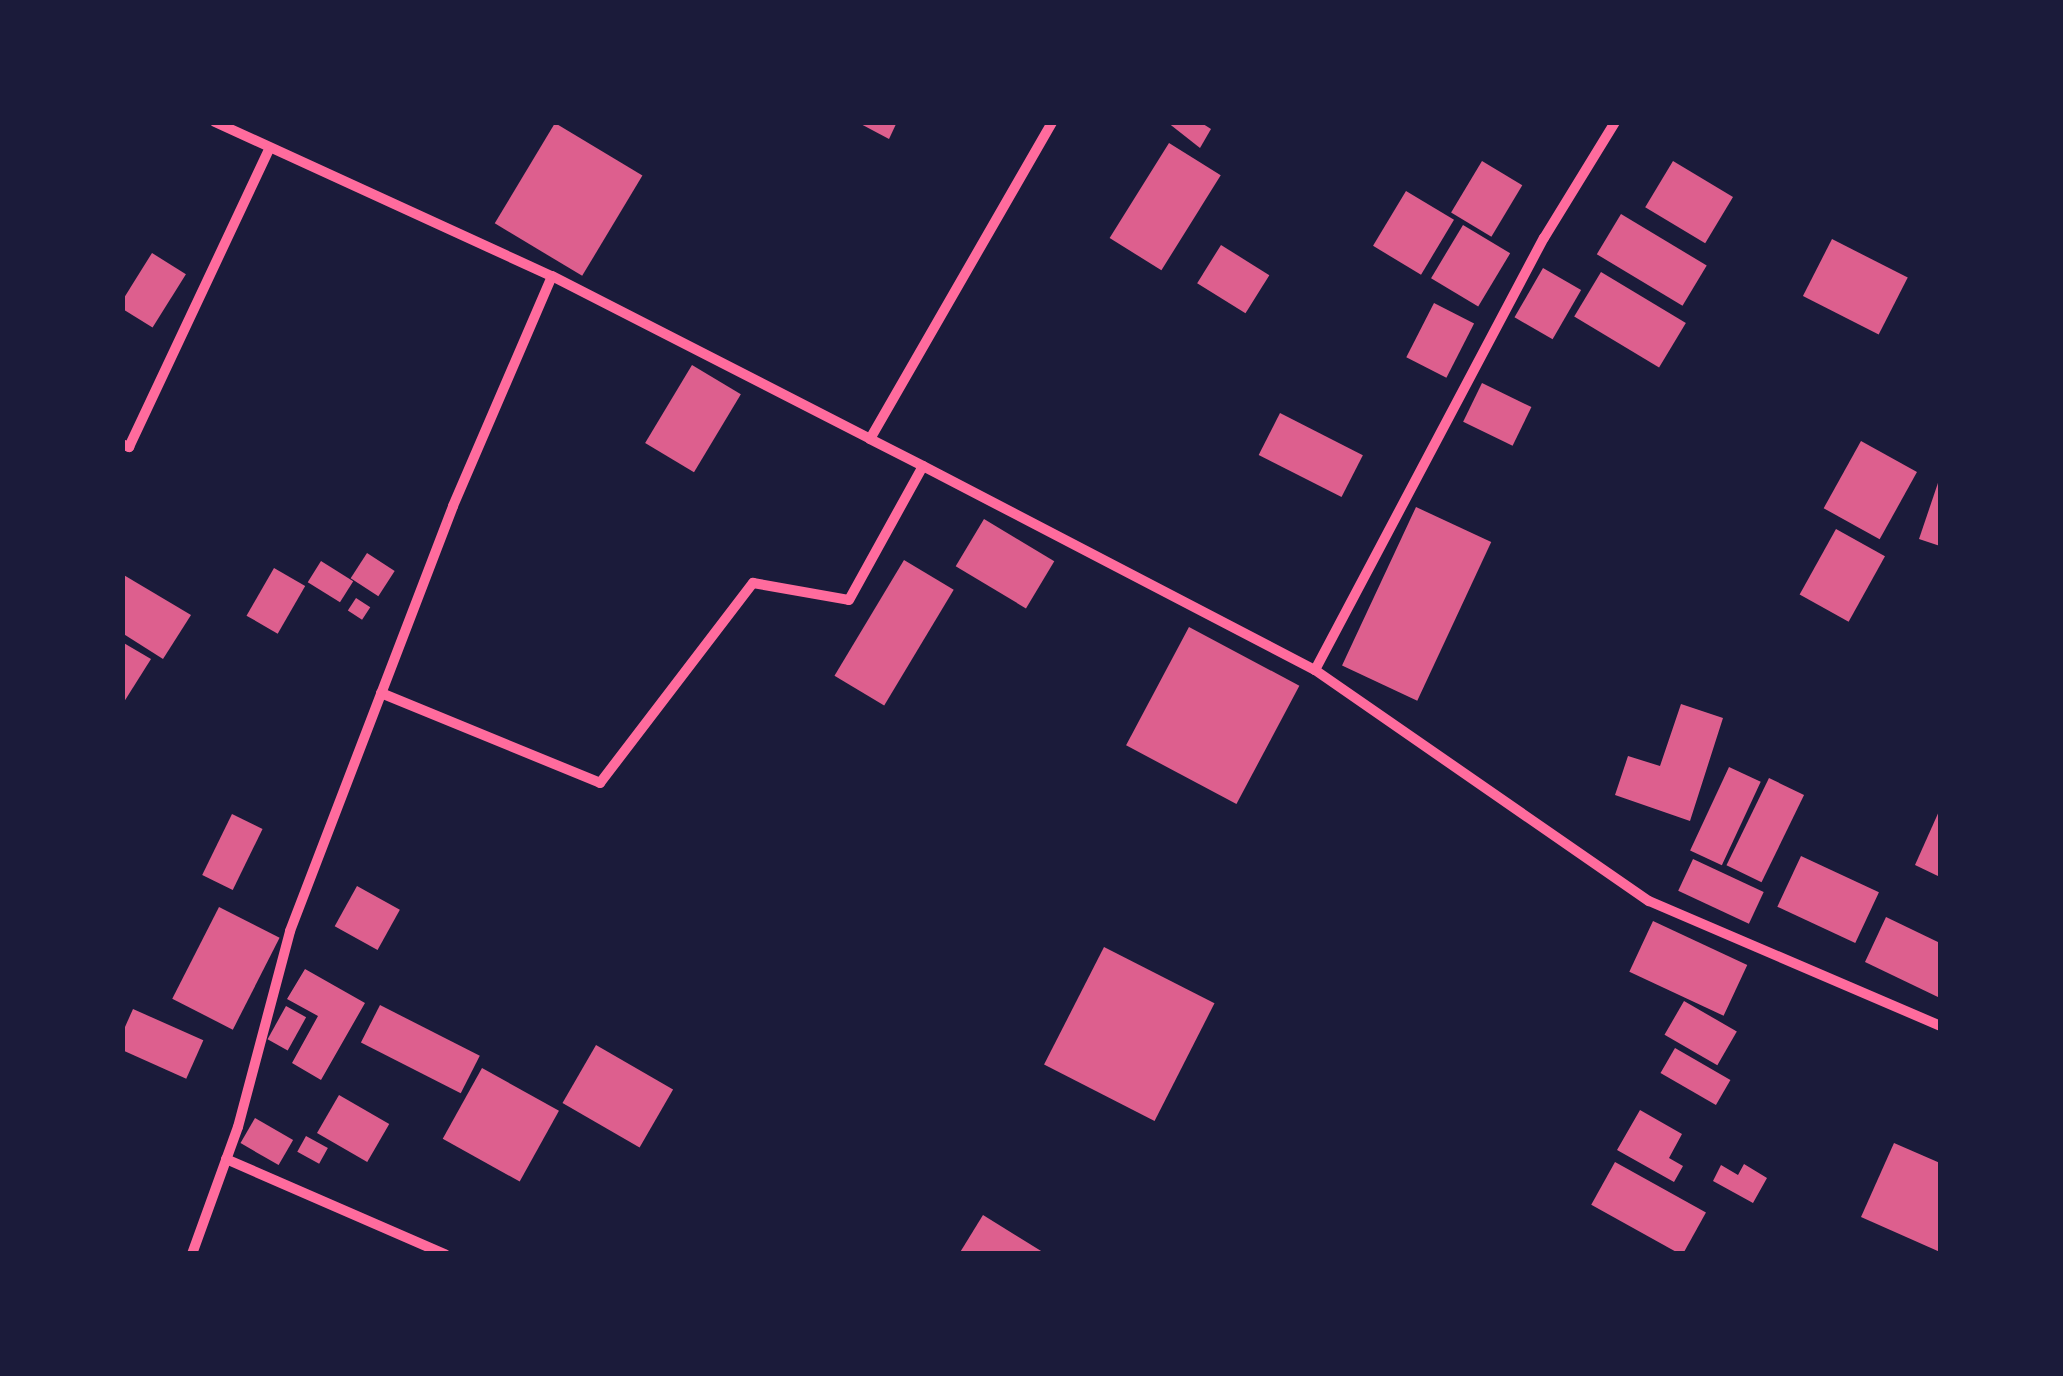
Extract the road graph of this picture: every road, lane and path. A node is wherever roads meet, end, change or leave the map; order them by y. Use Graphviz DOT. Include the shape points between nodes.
graph roads {
  1 [pos="215,122"];
  2 [pos="1052,122"];
  3 [pos="1616,122"];
  4 [pos="269,150"];
  5 [pos="552,276"];
  6 [pos="870,439"];
  7 [pos="122,444"];
  8 [pos="923,466"];
  9 [pos="1315,670"];
  10 [pos="382,693"];
  11 [pos="1940,1026"];
  12 [pos="226,1159"];
  13 [pos="192,1254"];
  14 [pos="446,1254"];
  1 -- 4 [label="street"];
  2 -- 6 [label="street"];
  3 -- 9 [label="street" via="1544,238"];
  4 -- 5 [label="street"];
  4 -- 7 [label="street" via="129,447"];
  5 -- 6 [label="street"];
  5 -- 10 [label="street"];
  6 -- 8 [label="street"];
  8 -- 9 [label="street"];
  8 -- 10 [label="street" via="848,600 753,584 600,784"];
  9 -- 11 [label="street" via="1648,900"];
  10 -- 12 [label="street" via="290,931"];
  12 -- 13 [label="street"];
  12 -- 14 [label="street"];
}
